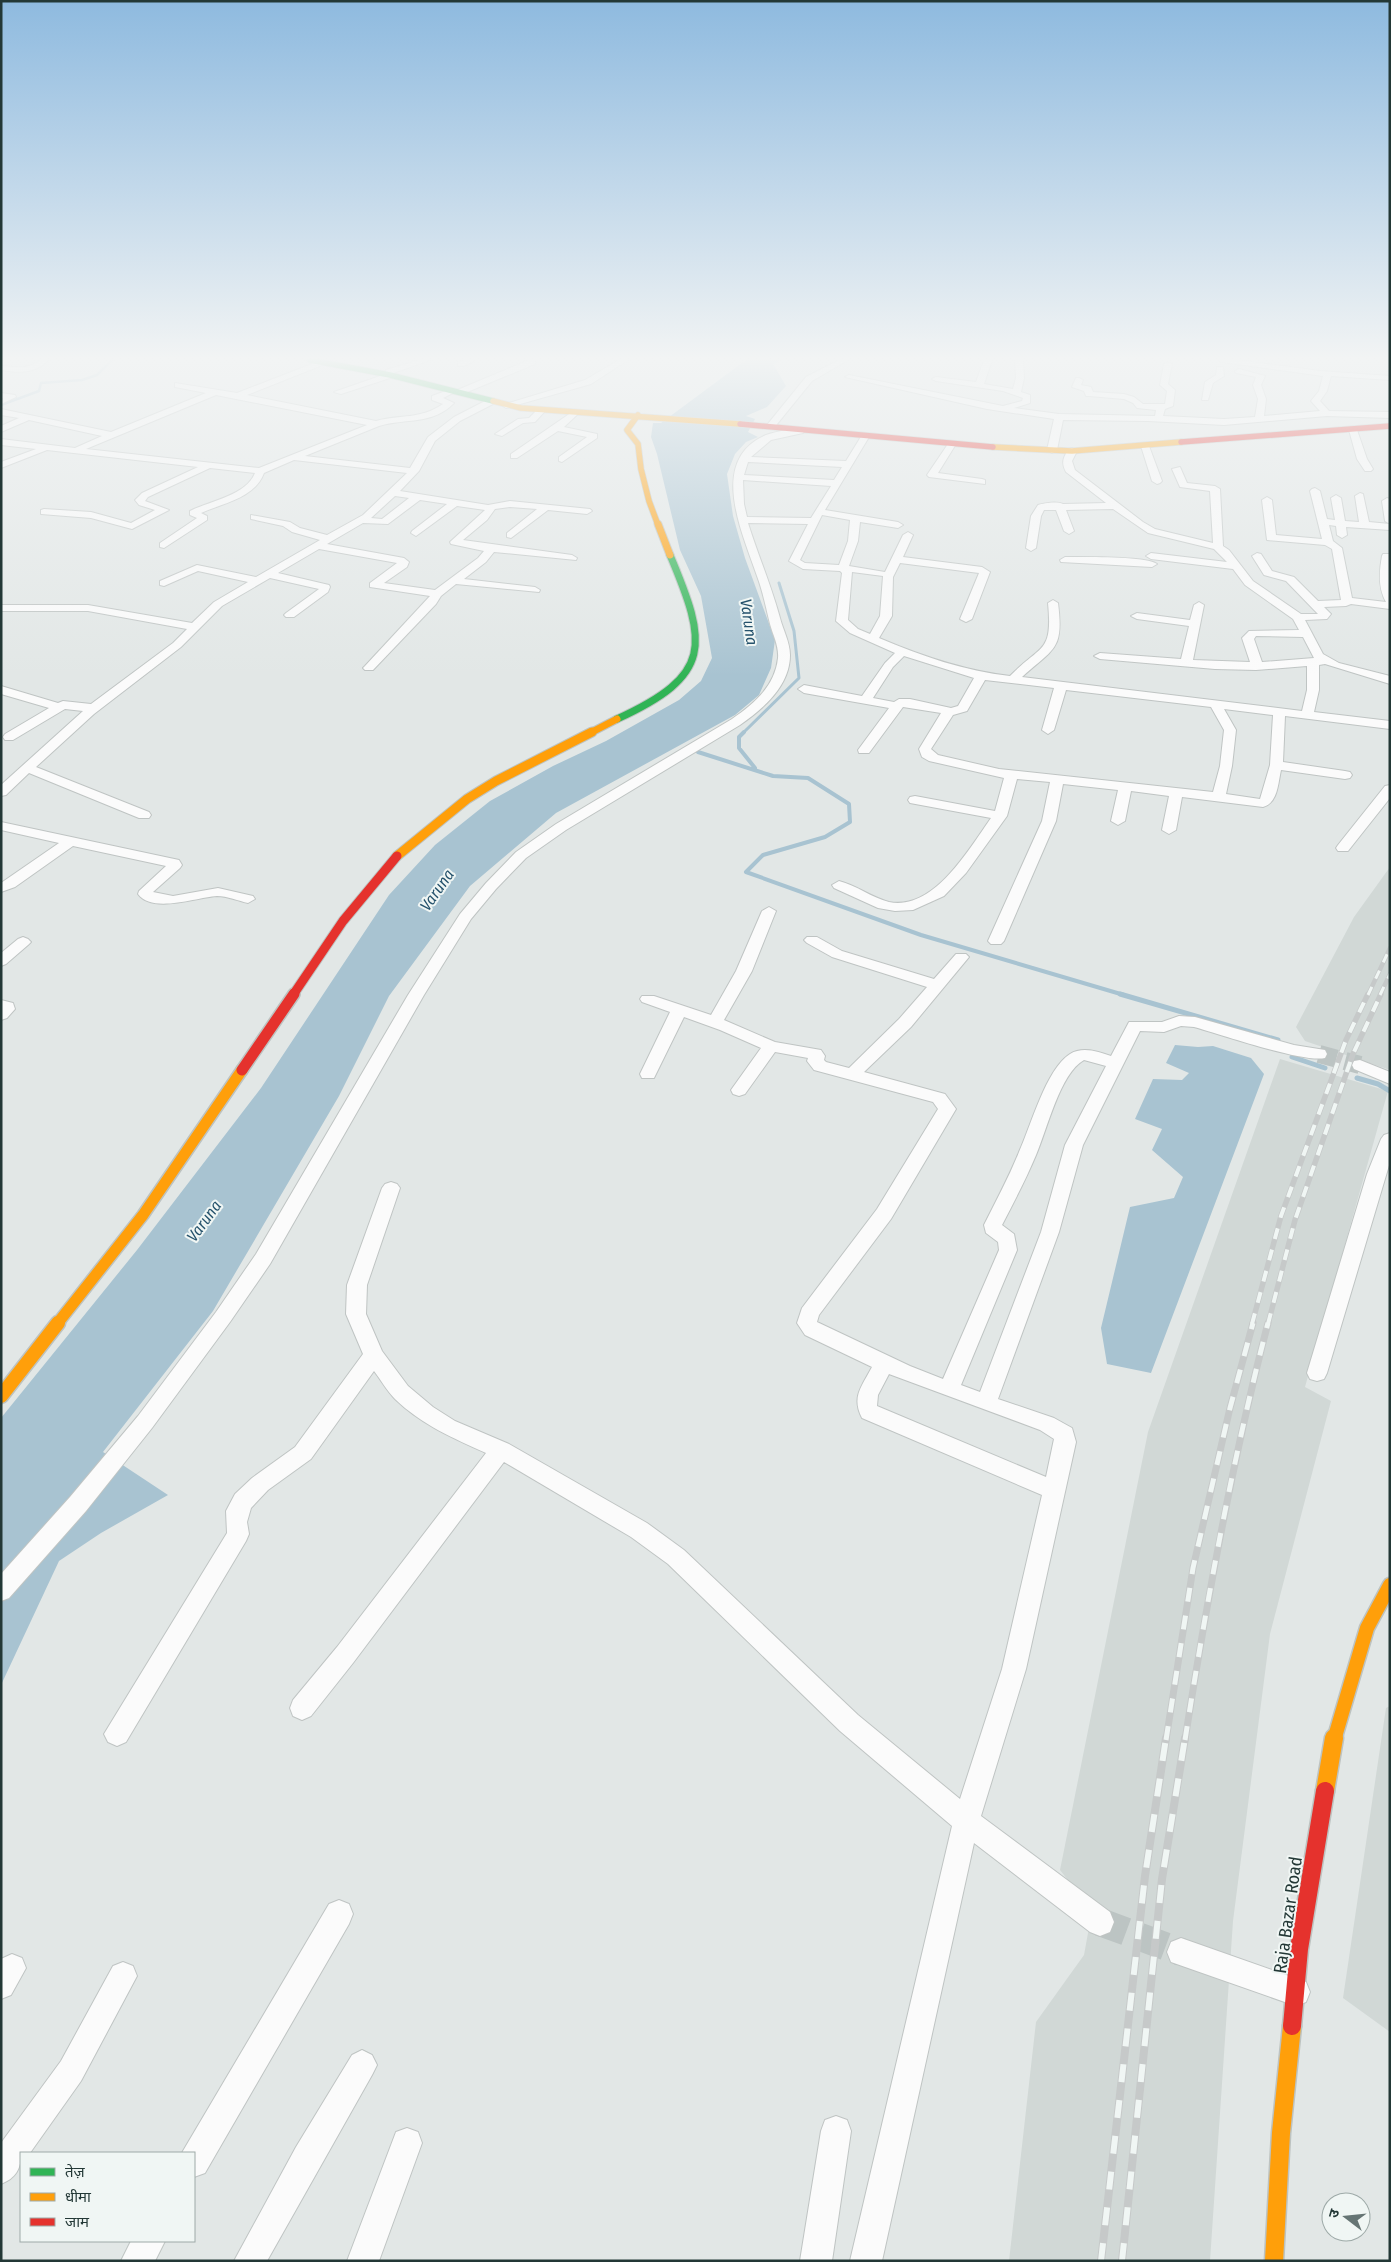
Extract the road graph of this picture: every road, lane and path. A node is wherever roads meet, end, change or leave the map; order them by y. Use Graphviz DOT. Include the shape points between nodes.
graph roads {
  1 [pos="204,466"];
  2 [pos="208,466"];
  3 [pos="274,466"];
  4 [pos="363,466"];
  5 [pos="417,466"];
  6 [pos="641,466"];
  7 [pos="742,466"];
  8 [pos="846,466"];
  9 [pos="938,466"];
  10 [pos="1067,466"];
  11 [pos="1152,466"];
  12 [pos="1366,466"];
  13 [pos="1177,469"];
  14 [pos="1368,469"];
  15 [pos="260,471"];
  16 [pos="414,471"];
  17 [pos="738,477"];
  18 [pos="1157,481"];
  19 [pos="982,482"];
  20 [pos="836,483"];
  21 [pos="1315,491"];
  22 [pos="395,493"];
  23 [pos="417,496"];
  24 [pos="1360,496"];
  25 [pos="1336,498"];
  26 [pos="1267,500"];
  27 [pos="1387,501"];
  28 [pos="456,502"];
  29 [pos="1059,505"];
  30 [pos="1115,506"];
  31 [pos="490,507"];
  32 [pos="546,507"];
  33 [pos="587,511"];
  34 [pos="44,512"];
  35 [pos="816,516"];
  36 [pos="254,517"];
  37 [pos="855,518"];
  38 [pos="362,520"];
  39 [pos="742,520"];
  40 [pos="1390,521"];
  41 [pos="1323,522"];
  42 [pos="1340,523"];
  43 [pos="898,525"];
  44 [pos="1365,526"];
  45 [pos="1390,527"];
  46 [pos="1069,531"];
  47 [pos="416,533"];
  48 [pos="511,535"];
  49 [pos="908,535"];
  50 [pos="329,539"];
  51 [pos="1332,544"];
  52 [pos="164,545"];
  53 [pos="318,546"];
  54 [pos="1218,547"];
  55 [pos="489,548"];
  56 [pos="1031,548"];
  57 [pos="1151,551"];
  58 [pos="1257,556"];
  59 [pos="1388,556"];
  60 [pos="572,558"];
  61 [pos="897,559"];
  62 [pos="1065,560"];
  63 [pos="1235,566"];
  64 [pos="843,568"];
  65 [pos="881,573"];
  66 [pos="268,574"];
  67 [pos="258,581"];
  68 [pos="454,581"];
  69 [pos="164,583"];
  70 [pos="535,590"];
  71 [pos="437,594"];
  72 [pos="1346,600"];
  73 [pos="1390,600"];
  74 [pos="1053,603"];
  75 [pos="1315,604"];
  76 [pos="1199,605"];
  77 [pos="1390,606"];
  78 [pos="1,608"];
  79 [pos="16,609"];
  80 [pos="290,615"];
  81 [pos="1137,616"];
  82 [pos="1298,617"];
  83 [pos="1,618"];
  84 [pos="966,619"];
  85 [pos="1195,624"];
  86 [pos="195,627"];
  87 [pos="1307,634"];
  88 [pos="873,639"];
  89 [pos="902,652"];
  90 [pos="1100,656"];
  91 [pos="1319,662"];
  92 [pos="1186,664"];
  93 [pos="1257,666"];
  94 [pos="369,668"];
  95 [pos="981,676"];
  96 [pos="1013,680"];
  97 [pos="1390,680"];
  98 [pos="1061,685"];
  99 [pos="804,689"];
  100 [pos="1,690"];
  101 [pos="866,700"];
  102 [pos="1216,705"];
  103 [pos="60,706"];
  104 [pos="896,706"];
  105 [pos="94,708"];
  106 [pos="950,711"];
  107 [pos="1279,713"];
  108 [pos="1307,716"];
  109 [pos="1390,725"];
  110 [pos="1048,730"];
  111 [pos="9,737"];
  112 [pos="864,750"];
  113 [pos="1276,765"];
  114 [pos="27,768"];
  115 [pos="1012,774"];
  116 [pos="1345,775"];
  117 [pos="1057,779"];
  118 [pos="1125,787"];
  119 [pos="1390,789"];
  120 [pos="1,792"];
  121 [pos="1176,793"];
  122 [pos="1219,797"];
  123 [pos="915,800"];
  124 [pos="144,815"];
  125 [pos="1000,816"];
  126 [pos="1118,821"];
  127 [pos="1,826"];
  128 [pos="1169,830"];
  129 [pos="70,841"];
  130 [pos="1343,848"];
  131 [pos="839,885"];
  132 [pos="1,888"];
  133 [pos="248,899"];
  134 [pos="769,911"];
  135 [pos="812,940"];
  136 [pos="996,940"];
  137 [pos="23,942"];
  138 [pos="961,957"];
  139 [pos="1,961"];
  140 [pos="937,985"];
  141 [pos="648,999"];
  142 [pos="1,1005"];
  143 [pos="679,1010"];
  144 [pos="1,1015"];
  145 [pos="714,1022"];
  146 [pos="771,1046"];
  147 [pos="1319,1054"];
  148 [pos="1115,1063"];
  149 [pos="1360,1065"];
  150 [pos="648,1074"];
  151 [pos="852,1074"];
  152 [pos="1390,1079"];
  153 [pos="739,1090"];
  154 [pos="1390,1139"];
  155 [pos="391,1188"];
  156 [pos="374,1355"];
  157 [pos="884,1364"];
  158 [pos="1317,1373"];
  159 [pos="949,1389"];
  160 [pos="1,1396"];
  161 [pos="986,1403"];
  162 [pos="501,1450"];
  163 [pos="1054,1490"];
  164 [pos="1390,1585"];
  165 [pos="1,1591"];
  166 [pos="302,1708"];
  167 [pos="117,1734"];
  168 [pos="966,1821"];
  169 [pos="339,1914"];
  170 [pos="1100,1922"];
  171 [pos="1182,1952"];
  172 [pos="124,1976"];
  173 [pos="1296,1992"];
  174 [pos="362,2065"];
  175 [pos="836,2131"];
  176 [pos="407,2144"];
  177 [pos="195,2160"];
  178 [pos="1,2169"];
  179 [pos="147,2242"];
  180 [pos="137,2261"];
  181 [pos="250,2261"];
  182 [pos="363,2261"];
  183 [pos="816,2261"];
  184 [pos="866,2261"];
  185 [pos="1274,2261"];
  1 -- 2 [label="street"];
  2 -- 15 [label="street"];
  2 -- 34 [label="street" via="145,495 140,500 142,503 164,510 135,525 91,515"];
  3 -- 15 [label="street"];
  4 -- 16 [label="street"];
  5 -- 16 [label="street"];
  6 -- 160 [label="main road" via="656,525 689,605 696,635 696,653 688,672 661,697 467,799 399,854 343,921 143,1215"];
  7 -- 17 [label="street"];
  8 -- 20 [label="street"];
  9 -- 19 [label="street" via="932,475"];
  10 -- 30 [label="street"];
  11 -- 18 [label="street"];
  12 -- 14 [label="street"];
  13 -- 54 [label="street" via="1183,485 1215,489"];
  15 -- 52 [label="street" via="256,480 239,494 193,513 204,518"];
  16 -- 22 [label="street"];
  17 -- 20 [label="street"];
  17 -- 39 [label="street"];
  20 -- 35 [label="street"];
  21 -- 41 [label="street"];
  22 -- 23 [label="street"];
  22 -- 38 [label="street"];
  23 -- 28 [label="street"];
  23 -- 38 [label="street" via="384,522"];
  24 -- 44 [label="street"];
  25 -- 42 [label="street"];
  26 -- 51 [label="street" via="1271,538"];
  27 -- 40 [label="street"];
  28 -- 31 [label="street"];
  28 -- 47 [label="street"];
  29 -- 30 [label="street"];
  29 -- 46 [label="street"];
  29 -- 56 [label="street" via="1041,507 1036,516"];
  30 -- 57 [label="street" via="1139,524"];
  31 -- 32 [label="street" via="503,504"];
  31 -- 55 [label="street" via="484,518 455,542"];
  32 -- 33 [label="street"];
  32 -- 48 [label="street"];
  35 -- 37 [label="street"];
  35 -- 39 [label="street"];
  35 -- 64 [label="street" via="794,561 803,566"];
  36 -- 50 [label="street"];
  37 -- 43 [label="street"];
  37 -- 64 [label="street" via="853,541"];
  38 -- 50 [label="street"];
  39 -- 165 [label="street" via="763,579 784,656 774,689 736,722 561,827 521,855 491,886 465,918 416,995 263,1258 223,1317 115,1459"];
  41 -- 42 [label="street"];
  41 -- 51 [label="street"];
  42 -- 44 [label="street"];
  42 -- 51 [label="street" via="1343,542"];
  44 -- 45 [label="street"];
  49 -- 61 [label="street"];
  50 -- 53 [label="street"];
  51 -- 72 [label="street"];
  53 -- 66 [label="street"];
  53 -- 71 [label="street" via="400,560 404,562 403,566 374,585"];
  54 -- 57 [label="street"];
  54 -- 63 [label="street"];
  55 -- 60 [label="street"];
  55 -- 68 [label="street" via="482,560"];
  57 -- 62 [label="street" via="1131,562"];
  57 -- 63 [label="street"];
  58 -- 75 [label="street" via="1268,573 1290,578"];
  59 -- 73 [label="street" via="1384,573"];
  61 -- 84 [label="street" via="985,572"];
  61 -- 88 [label="street" via="888,577 886,616"];
  63 -- 82 [label="street" via="1249,583"];
  64 -- 65 [label="street"];
  64 -- 88 [label="street" via="847,573 842,621 854,631"];
  66 -- 67 [label="street"];
  66 -- 80 [label="street" via="325,587"];
  67 -- 69 [label="street" via="197,568"];
  67 -- 86 [label="street" via="218,604"];
  68 -- 70 [label="street"];
  68 -- 71 [label="street"];
  71 -- 94 [label="street"];
  72 -- 75 [label="street" via="1346,603"];
  72 -- 77 [label="street"];
  74 -- 96 [label="street" via="1054,639"];
  75 -- 82 [label="street" via="1325,616"];
  76 -- 85 [label="street"];
  78 -- 79 [label="street"];
  79 -- 83 [label="street"];
  79 -- 86 [label="street" via="88,608"];
  81 -- 85 [label="street"];
  82 -- 87 [label="street"];
  85 -- 92 [label="street"];
  86 -- 105 [label="street" via="177,645"];
  87 -- 91 [label="street"];
  87 -- 93 [label="street" via="1253,633 1248,638"];
  88 -- 89 [label="street"];
  89 -- 95 [label="street"];
  89 -- 101 [label="street" via="889,665"];
  90 -- 92 [label="street"];
  91 -- 93 [label="street"];
  91 -- 97 [label="street"];
  91 -- 108 [label="street"];
  92 -- 93 [label="street"];
  95 -- 96 [label="street"];
  95 -- 106 [label="street" via="963,708"];
  96 -- 98 [label="street"];
  98 -- 102 [label="street"];
  98 -- 110 [label="street"];
  99 -- 101 [label="street"];
  100 -- 103 [label="street"];
  101 -- 104 [label="street"];
  102 -- 107 [label="street"];
  102 -- 122 [label="street" via="1230,730"];
  103 -- 105 [label="street"];
  103 -- 111 [label="street"];
  104 -- 106 [label="street" via="902,702"];
  104 -- 112 [label="street"];
  105 -- 114 [label="street"];
  106 -- 115 [label="street" via="925,749 927,754"];
  107 -- 108 [label="street"];
  107 -- 113 [label="street"];
  108 -- 109 [label="street"];
  113 -- 116 [label="street"];
  113 -- 122 [label="street" via="1267,800 1263,803"];
  114 -- 120 [label="street"];
  114 -- 124 [label="street"];
  115 -- 117 [label="street"];
  115 -- 125 [label="street"];
  117 -- 118 [label="street"];
  117 -- 136 [label="street" via="1049,821"];
  118 -- 121 [label="street"];
  118 -- 126 [label="street"];
  119 -- 130 [label="street"];
  121 -- 122 [label="street"];
  121 -- 128 [label="street"];
  123 -- 125 [label="street"];
  125 -- 131 [label="street" via="961,870 939,893 908,907 883,905"];
  127 -- 129 [label="street"];
  129 -- 132 [label="street"];
  129 -- 133 [label="street" via="174,863 146,891 148,896 172,900 218,892"];
  134 -- 145 [label="street" via="744,971"];
  135 -- 140 [label="street" via="837,954"];
  137 -- 139 [label="street"];
  138 -- 140 [label="street"];
  140 -- 151 [label="street" via="905,1023"];
  141 -- 143 [label="street"];
  142 -- 144 [label="street" via="8,1009"];
  143 -- 145 [label="street"];
  143 -- 150 [label="street"];
  145 -- 146 [label="street"];
  146 -- 151 [label="street" via="815,1054 816,1063 820,1066"];
  146 -- 153 [label="street"];
  147 -- 148 [label="street" via="1184,1021 1164,1027 1133,1026"];
  148 -- 159 [label="street" via="1092,1056 1075,1057 1053,1091 1028,1154 993,1225 1007,1239 1008,1250"];
  148 -- 161 [label="street" via="1074,1145 1050,1232"];
  149 -- 152 [label="street"];
  151 -- 157 [label="street" via="938,1098 947,1108 884,1214 809,1313 807,1323 812,1330"];
  154 -- 158 [label="street" via="1376,1174"];
  155 -- 156 [label="street" via="357,1285 356,1314"];
  156 -- 162 [label="street" via="401,1392 426,1413 448,1427"];
  156 -- 167 [label="street" via="303,1453 260,1484 237,1511 238,1534"];
  157 -- 159 [label="street"];
  157 -- 163 [label="street" via="868,1395 866,1404 869,1412"];
  159 -- 161 [label="street"];
  161 -- 163 [label="street" via="1047,1424 1064,1434"];
  162 -- 166 [label="street"];
  162 -- 168 [label="street" via="639,1530 676,1557 849,1723"];
  163 -- 168 [label="street" via="1014,1669"];
  164 -- 173 [label="main road, Raja Bazar Road" via="1367,1628 1334,1739 1298,1949"];
  168 -- 170 [label="street"];
  168 -- 184 [label="street"];
  169 -- 177 [label="street"];
  171 -- 173 [label="street"];
  172 -- 178 [label="street" via="72,2071"];
  173 -- 185 [label="main road, Raja Bazar Road" via="1281,2133"];
  174 -- 181 [label="street"];
  175 -- 183 [label="street"];
  176 -- 182 [label="street"];
  179 -- 180 [label="street"];
}
